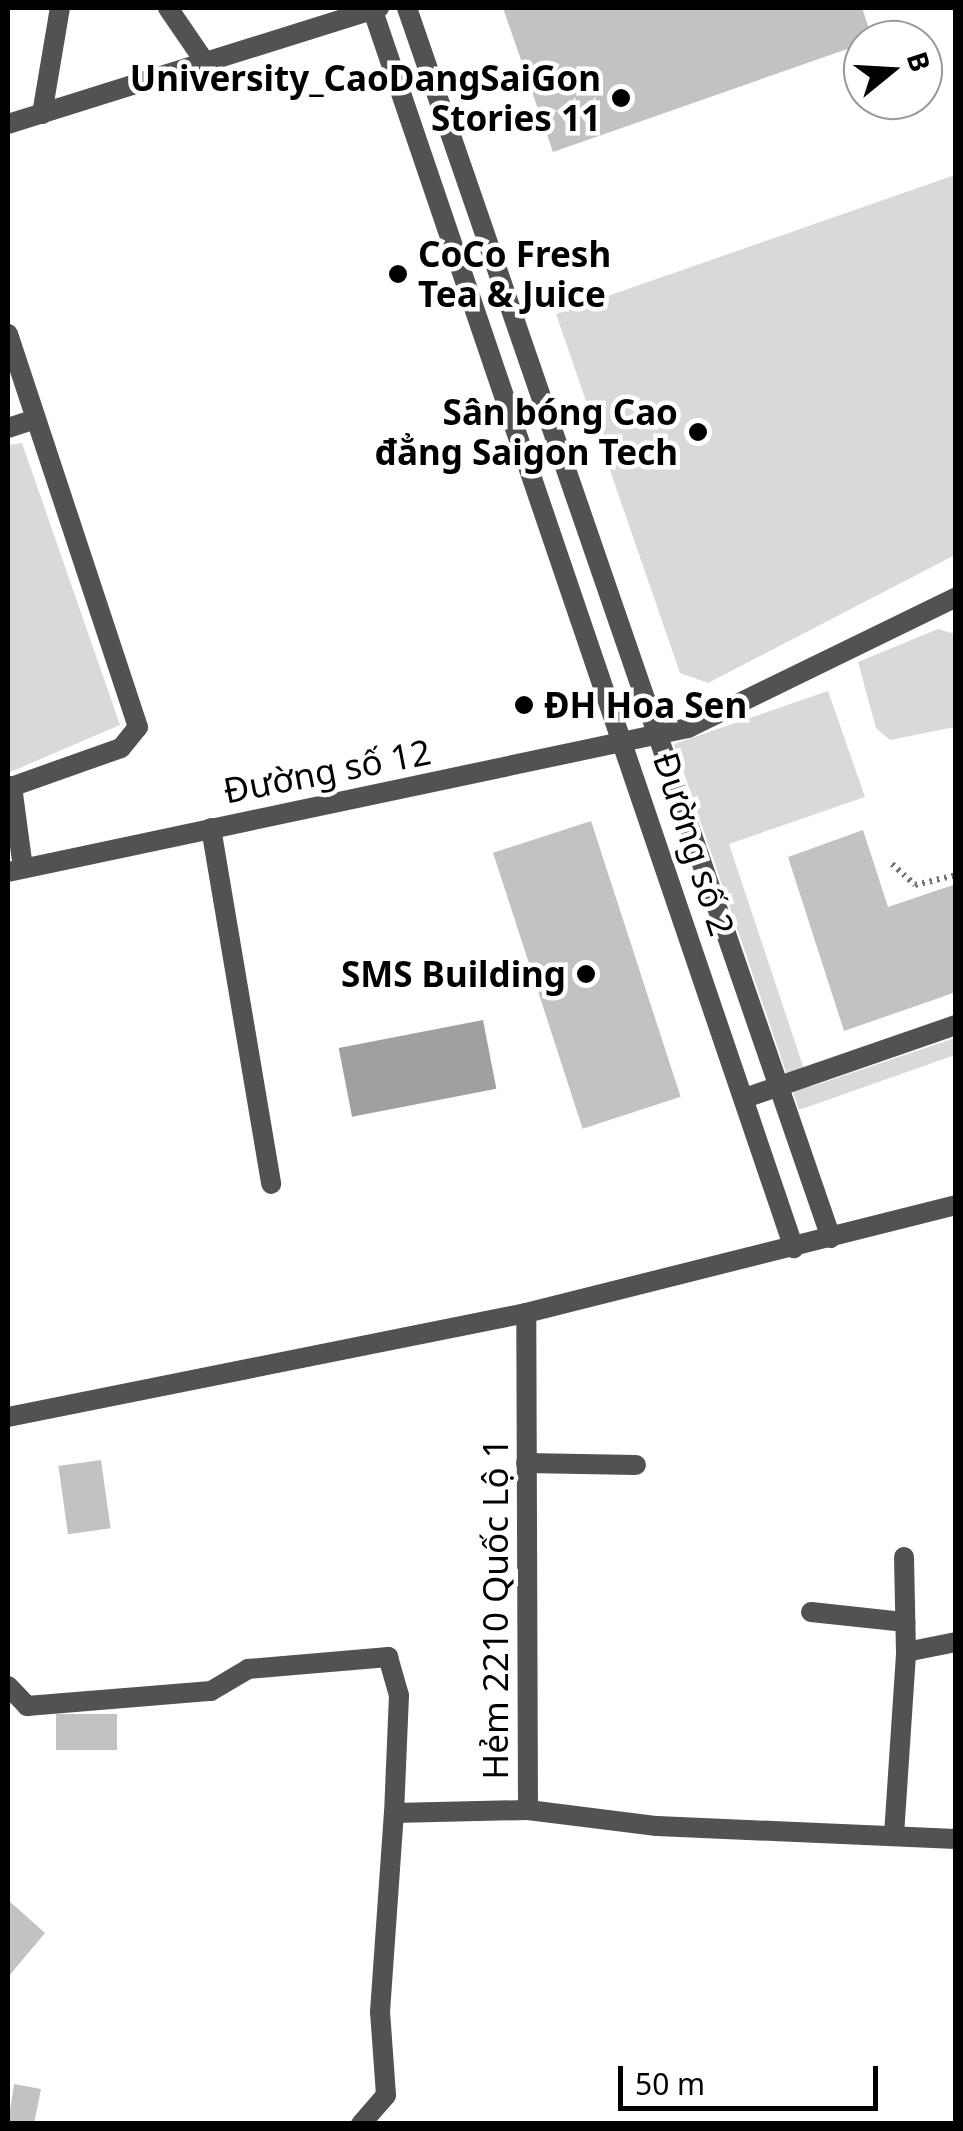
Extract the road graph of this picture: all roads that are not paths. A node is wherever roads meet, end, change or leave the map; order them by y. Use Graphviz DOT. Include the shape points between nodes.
graph roads {
  1 [pos="60,8"];
  2 [pos="168,8"];
  3 [pos="374,8"];
  4 [pos="406,8"];
  5 [pos="205,62"];
  6 [pos="42,114"];
  7 [pos="8,124"];
  8 [pos="8,334"];
  9 [pos="544,398"];
  10 [pos="512,410"];
  11 [pos="36,419"];
  12 [pos="8,428"];
  13 [pos="956,597"];
  14 [pos="660,736"];
  15 [pos="626,744"];
  16 [pos="10,787"];
  17 [pos="211,828"];
  18 [pos="15,870"];
  19 [pos="956,1025"];
  20 [pos="776,1088"];
  21 [pos="744,1098"];
  22 [pos="272,1184"];
  23 [pos="956,1204"];
  24 [pos="832,1238"];
  25 [pos="794,1248"];
  26 [pos="526,1313"];
  27 [pos="8,1418"];
  28 [pos="526,1463"];
  29 [pos="636,1465"];
  30 [pos="904,1557"];
  31 [pos="812,1612"];
  32 [pos="905,1622"];
  33 [pos="956,1642"];
  34 [pos="906,1652"];
  35 [pos="8,1686"];
  36 [pos="528,1810"];
  37 [pos="394,1813"];
  38 [pos="894,1835"];
  39 [pos="956,1838"];
  40 [pos="361,2124"];
  1 -- 6 [label="street"];
  2 -- 5 [label="street"];
  3 -- 5 [label="street"];
  3 -- 10 [label="street, Đường số 2"];
  4 -- 9 [label="street, Đường số 2"];
  5 -- 6 [label="street"];
  6 -- 7 [label="street"];
  8 -- 11 [label="street"];
  9 -- 10 [label="street"];
  9 -- 14 [label="street, Đường số 2"];
  10 -- 15 [label="street, Đường số 2"];
  11 -- 12 [label="street"];
  11 -- 16 [label="street" via="138,727 122,748"];
  13 -- 14 [label="street, Đường số 12"];
  14 -- 15 [label="street, Đường số 12"];
  14 -- 20 [label="street, Đường số 2"];
  15 -- 17 [label="street, Đường số 12"];
  15 -- 21 [label="street, Đường số 2"];
  16 -- 18 [label="street"];
  17 -- 18 [label="street, Đường số 12"];
  17 -- 22 [label="street"];
  19 -- 20 [label="street"];
  20 -- 21 [label="street"];
  20 -- 24 [label="street, Đường số 2"];
  21 -- 25 [label="street, Đường số 2"];
  23 -- 24 [label="street"];
  24 -- 25 [label="street"];
  25 -- 26 [label="street"];
  26 -- 27 [label="street"];
  26 -- 28 [label="street, Hẻm 2210 Quốc Lộ 1"];
  28 -- 29 [label="street"];
  28 -- 36 [label="street, Hẻm 2210 Quốc Lộ 1"];
  30 -- 32 [label="street"];
  31 -- 32 [label="street"];
  32 -- 34 [label="street"];
  33 -- 34 [label="street"];
  34 -- 38 [label="street"];
  35 -- 37 [label="street" via="27,1706 211,1691 248,1669 388,1656 399,1694"];
  36 -- 37 [label="street, Hẻm 2210 Quốc Lộ 1"];
  36 -- 38 [label="street" via="657,1826"];
  37 -- 40 [label="street" via="380,2012 386,2096"];
  38 -- 39 [label="street"];
}
